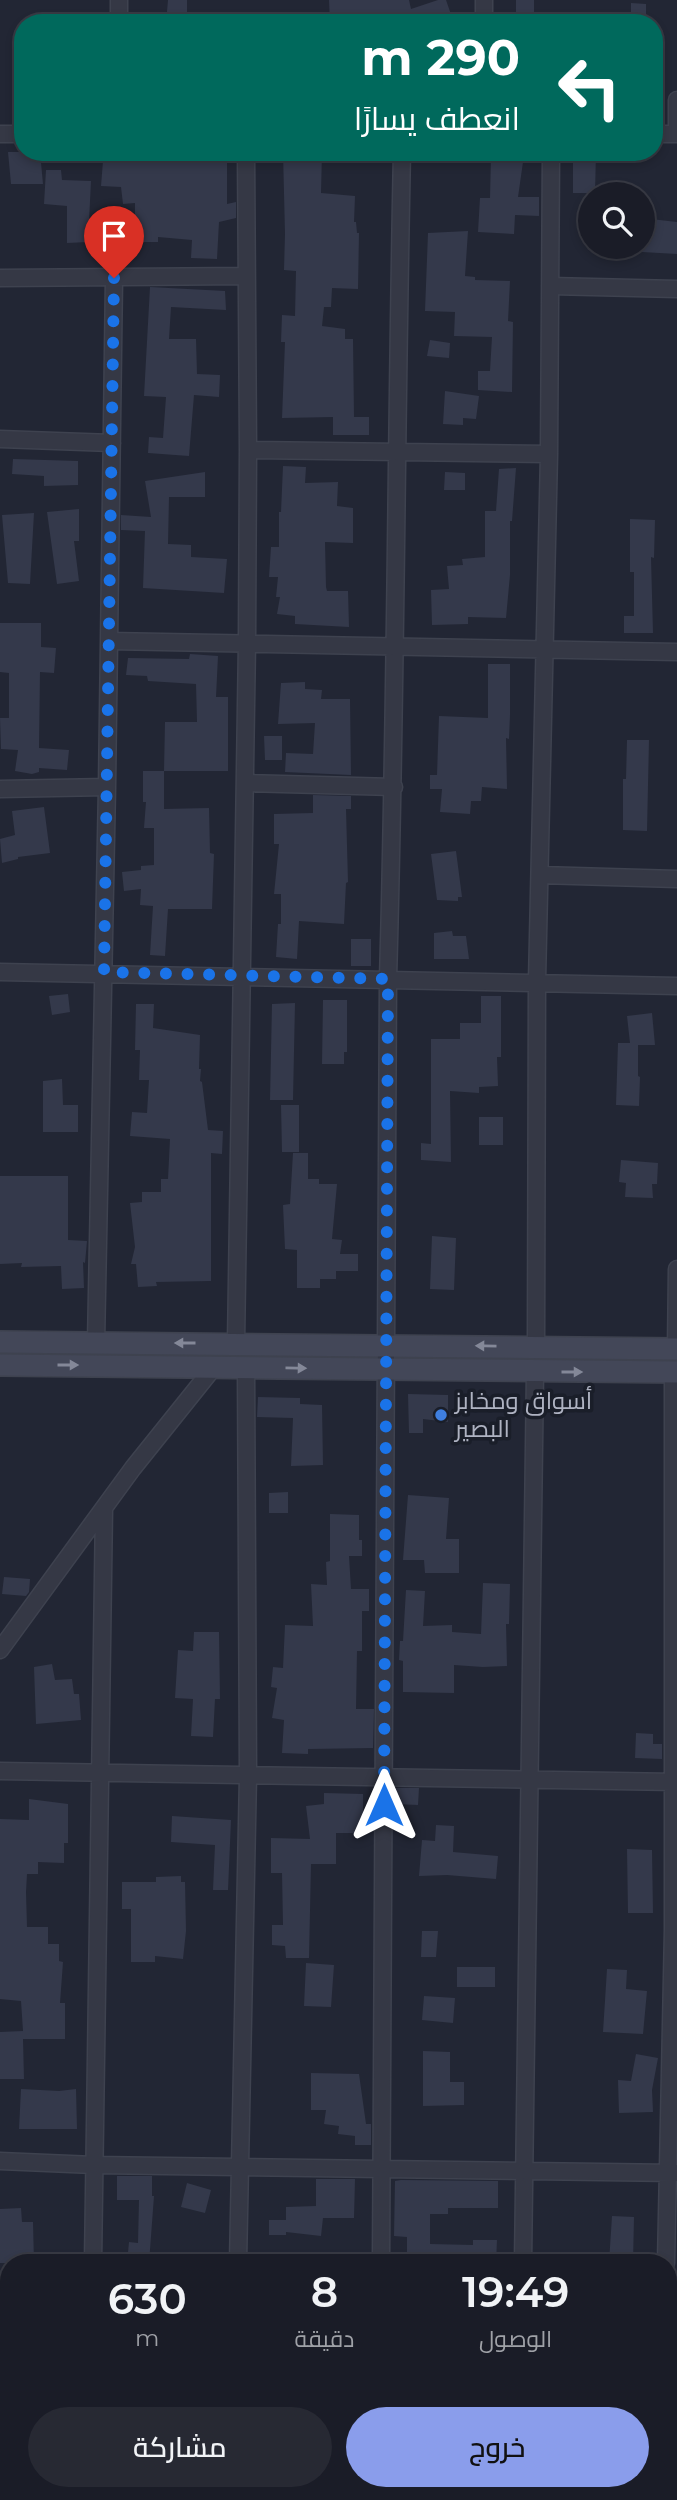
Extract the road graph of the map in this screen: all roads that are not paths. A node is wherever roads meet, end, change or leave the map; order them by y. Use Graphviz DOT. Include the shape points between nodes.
graph roads {
  1 [pos="677,100"];
  2 [pos="677,134"];
  3 [pos="246,161"];
  4 [pos="402,161"];
  5 [pos="551,161"];
  6 [pos="246,276"];
  7 [pos="0,278"];
  8 [pos="114,278"];
  9 [pos="550,286"];
  10 [pos="677,289"];
  11 [pos="0,439"];
  12 [pos="112,443"];
  13 [pos="248,450"];
  14 [pos="396,451"];
  15 [pos="549,454"];
  16 [pos="109,641"];
  17 [pos="247,642"];
  18 [pos="396,646"];
  19 [pos="543,650"];
  20 [pos="677,652"];
  21 [pos="246,783"];
  22 [pos="107,787"];
  23 [pos="394,787"];
  24 [pos="0,789"];
  25 [pos="541,875"];
  26 [pos="677,879"];
  27 [pos="0,972"];
  28 [pos="104,972"];
  29 [pos="242,976"];
  30 [pos="388,979"];
  31 [pos="537,981"];
  32 [pos="677,986"];
  33 [pos="677,1269"];
  34 [pos="0,1342"];
  35 [pos="96,1343"];
  36 [pos="236,1343"];
  37 [pos="387,1345"];
  38 [pos="536,1347"];
  39 [pos="677,1349"];
  40 [pos="0,1365"];
  41 [pos="214,1367"];
  42 [pos="246,1367"];
  43 [pos="386,1370"];
  44 [pos="535,1372"];
  45 [pos="675,1372"];
  46 [pos="104,1508"];
  47 [pos="0,1650"];
  48 [pos="0,1771"];
  49 [pos="101,1772"];
  50 [pos="248,1775"];
  51 [pos="384,1777"];
  52 [pos="528,1781"];
  53 [pos="675,1782"];
  54 [pos="675,1929"];
  55 [pos="674,2075"];
  56 [pos="0,2161"];
  57 [pos="94,2165"];
  58 [pos="239,2166"];
  59 [pos="382,2168"];
  60 [pos="524,2170"];
  61 [pos="673,2173"];
  62 [pos="93,2254"];
  63 [pos="238,2254"];
  64 [pos="381,2254"];
  65 [pos="523,2254"];
  66 [pos="667,2254"];
  1 -- 2 [label="street"];
  3 -- 6 [label="street"];
  4 -- 14 [label="street"];
  5 -- 9 [label="street"];
  6 -- 8 [label="street"];
  6 -- 13 [label="street"];
  7 -- 8 [label="street"];
  8 -- 12 [label="street"];
  9 -- 10 [label="street"];
  9 -- 15 [label="street"];
  11 -- 12 [label="street"];
  12 -- 16 [label="street"];
  13 -- 14 [label="street"];
  13 -- 17 [label="street"];
  14 -- 15 [label="street"];
  14 -- 18 [label="street"];
  15 -- 19 [label="street"];
  16 -- 17 [label="street"];
  16 -- 22 [label="street"];
  17 -- 18 [label="street"];
  17 -- 21 [label="street"];
  18 -- 19 [label="street"];
  18 -- 23 [label="street"];
  19 -- 20 [label="street"];
  19 -- 25 [label="street"];
  21 -- 23 [label="street"];
  21 -- 29 [label="street"];
  22 -- 24 [label="street"];
  22 -- 28 [label="street"];
  23 -- 30 [label="street"];
  25 -- 26 [label="street"];
  25 -- 31 [label="street"];
  27 -- 28 [label="street"];
  28 -- 29 [label="street"];
  28 -- 35 [label="street"];
  29 -- 30 [label="street"];
  29 -- 36 [label="street"];
  30 -- 31 [label="street"];
  30 -- 37 [label="street"];
  31 -- 32 [label="street"];
  31 -- 38 [label="street"];
  33 -- 39 [label="street"];
  34 -- 35 [label="main road"];
  36 -- 35 [label="main road, one-way"];
  36 -- 37 [label="main road"];
  38 -- 37 [label="main road, one-way"];
  37 -- 43 [label="street"];
  38 -- 39 [label="main road"];
  40 -- 41 [label="main road, one-way"];
  41 -- 42 [label="main road"];
  41 -- 46 [label="street"];
  42 -- 43 [label="main road, one-way"];
  42 -- 50 [label="street"];
  43 -- 44 [label="main road"];
  43 -- 51 [label="street"];
  44 -- 45 [label="main road, one-way"];
  44 -- 52 [label="street"];
  45 -- 53 [label="street"];
  46 -- 47 [label="street"];
  46 -- 49 [label="street"];
  48 -- 49 [label="street"];
  49 -- 50 [label="street"];
  49 -- 57 [label="street"];
  50 -- 51 [label="street"];
  50 -- 58 [label="street"];
  51 -- 52 [label="street"];
  51 -- 59 [label="street"];
  52 -- 53 [label="street"];
  52 -- 60 [label="street"];
  53 -- 54 [label="street"];
  54 -- 55 [label="street"];
  55 -- 61 [label="street"];
  56 -- 57 [label="street"];
  57 -- 58 [label="street"];
  57 -- 62 [label="street"];
  58 -- 59 [label="street"];
  58 -- 63 [label="street"];
  59 -- 60 [label="street"];
  59 -- 64 [label="street"];
  60 -- 61 [label="street"];
  60 -- 65 [label="street"];
  61 -- 66 [label="street"];
}
